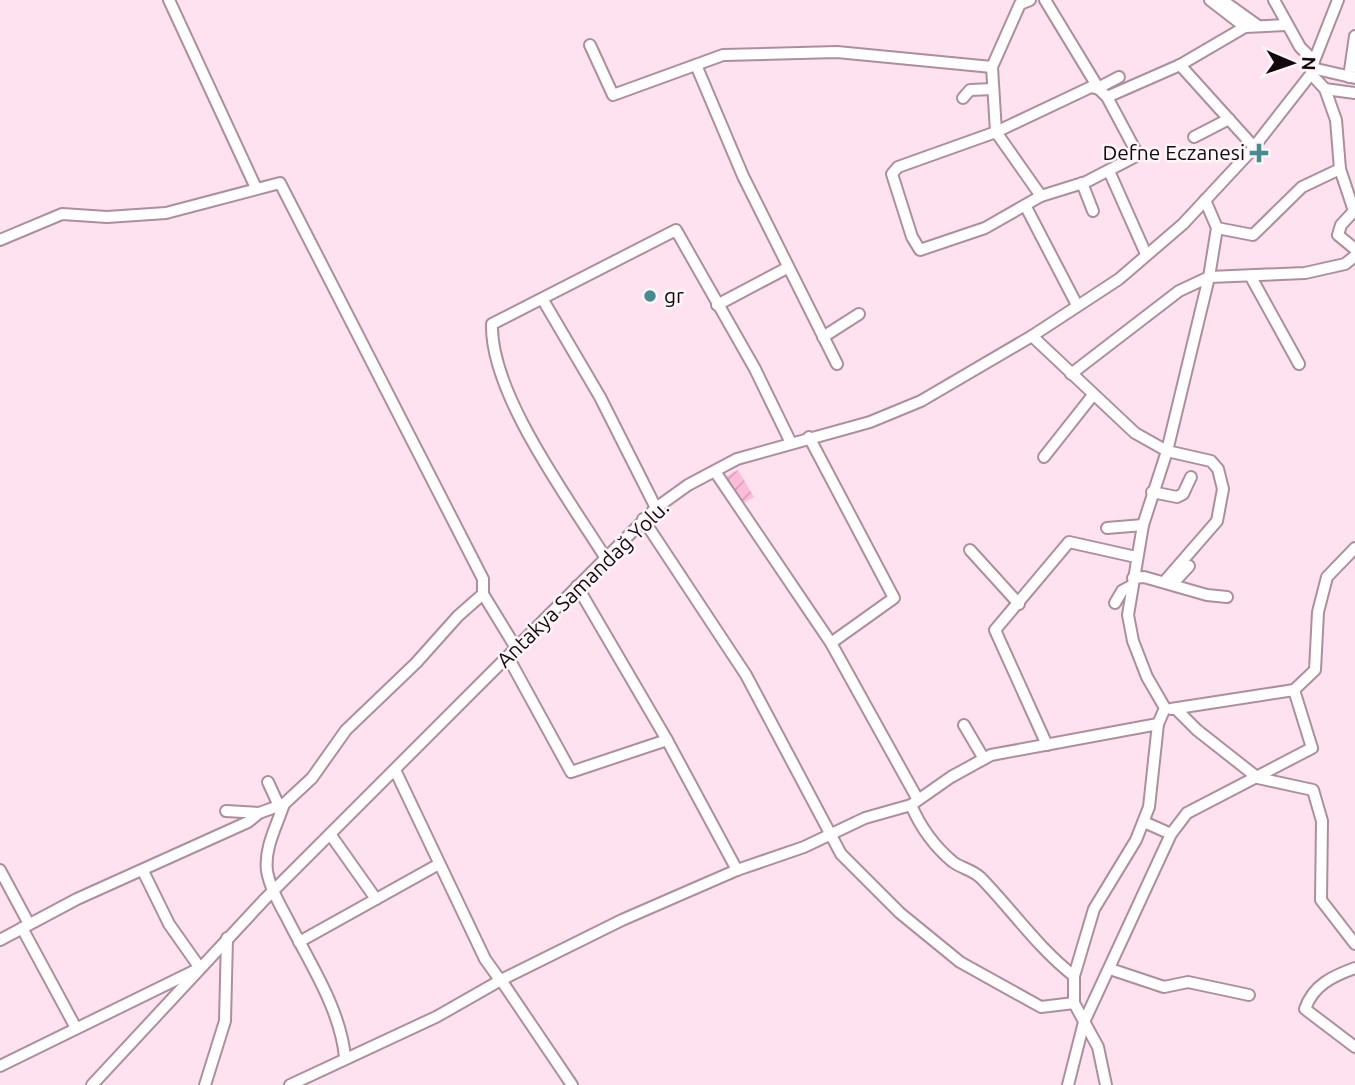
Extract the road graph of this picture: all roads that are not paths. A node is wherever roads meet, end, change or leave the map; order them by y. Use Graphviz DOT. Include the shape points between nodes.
graph roads {
  1 [pos="169,0"];
  2 [pos="1045,0"];
  3 [pos="1210,0"];
  4 [pos="1222,0"];
  5 [pos="1274,0"];
  6 [pos="1338,0"];
  7 [pos="1023,1"];
  8 [pos="1286,25"];
  9 [pos="1251,26"];
  10 [pos="1355,36"];
  11 [pos="590,45"];
  12 [pos="696,65"];
  13 [pos="1180,65"];
  14 [pos="992,67"];
  15 [pos="1312,67"];
  16 [pos="1119,77"];
  17 [pos="1352,78"];
  18 [pos="993,89"];
  19 [pos="1325,89"];
  20 [pos="1101,91"];
  21 [pos="1355,93"];
  22 [pos="963,98"];
  23 [pos="1229,119"];
  24 [pos="996,132"];
  25 [pos="1194,137"];
  26 [pos="1254,147"];
  27 [pos="1340,169"];
  28 [pos="1109,171"];
  29 [pos="1082,183"];
  30 [pos="256,188"];
  31 [pos="1041,196"];
  32 [pos="1205,200"];
  33 [pos="1026,207"];
  34 [pos="1354,210"];
  35 [pos="1093,211"];
  36 [pos="1217,228"];
  37 [pos="0,240"];
  38 [pos="1355,249"];
  39 [pos="1146,254"];
  40 [pos="1355,256"];
  41 [pos="787,268"];
  42 [pos="1251,276"];
  43 [pos="1209,277"];
  44 [pos="543,300"];
  45 [pos="717,305"];
  46 [pos="1077,305"];
  47 [pos="859,314"];
  48 [pos="1032,336"];
  49 [pos="822,337"];
  50 [pos="837,364"];
  51 [pos="1299,364"];
  52 [pos="1071,374"];
  53 [pos="1093,395"];
  54 [pos="808,437"];
  55 [pos="792,443"];
  56 [pos="1167,451"];
  57 [pos="1044,457"];
  58 [pos="716,473"];
  59 [pos="1191,477"];
  60 [pos="1152,492"];
  61 [pos="656,508"];
  62 [pos="643,519"];
  63 [pos="1143,525"];
  64 [pos="1108,528"];
  65 [pos="1355,548"];
  66 [pos="970,550"];
  67 [pos="605,557"];
  68 [pos="1136,557"];
  69 [pos="1189,566"];
  70 [pos="1154,574"];
  71 [pos="1168,578"];
  72 [pos="1133,581"];
  73 [pos="577,586"];
  74 [pos="483,594"];
  75 [pos="1227,597"];
  76 [pos="1115,603"];
  77 [pos="1019,604"];
  78 [pos="831,643"];
  79 [pos="512,653"];
  80 [pos="1294,690"];
  81 [pos="1165,708"];
  82 [pos="1177,710"];
  83 [pos="1158,724"];
  84 [pos="964,725"];
  85 [pos="667,740"];
  86 [pos="1047,745"];
  87 [pos="984,759"];
  88 [pos="395,770"];
  89 [pos="1258,778"];
  90 [pos="268,782"];
  91 [pos="914,802"];
  92 [pos="282,805"];
  93 [pos="226,811"];
  94 [pos="259,813"];
  95 [pos="1144,822"];
  96 [pos="330,834"];
  97 [pos="1171,834"];
  98 [pos="831,835"];
  99 [pos="439,864"];
  100 [pos="0,870"];
  101 [pos="737,870"];
  102 [pos="143,871"];
  103 [pos="273,891"];
  104 [pos="376,899"];
  105 [pos="26,926"];
  106 [pos="227,938"];
  107 [pos="0,940"];
  108 [pos="299,942"];
  109 [pos="1355,944"];
  110 [pos="200,968"];
  111 [pos="1355,968"];
  112 [pos="1110,969"];
  113 [pos="1074,976"];
  114 [pos="500,980"];
  115 [pos="1249,995"];
  116 [pos="1074,1003"];
  117 [pos="1084,1022"];
  118 [pos="76,1028"];
  119 [pos="1355,1047"];
  120 [pos="345,1057"];
  121 [pos="0,1066"];
  122 [pos="92,1085"];
  123 [pos="205,1085"];
  124 [pos="290,1085"];
  125 [pos="572,1085"];
  126 [pos="1068,1085"];
  127 [pos="1106,1085"];
  1 -- 30 [label="street"];
  2 -- 20 [label="street"];
  3 -- 9 [label="street"];
  4 -- 9 [label="street"];
  5 -- 8 [label="street"];
  6 -- 15 [label="street, Antakya Samandağ Yolu."];
  7 -- 14 [label="street"];
  8 -- 9 [label="street"];
  8 -- 15 [label="street"];
  9 -- 13 [label="street"];
  10 -- 17 [label="street"];
  11 -- 12 [label="street" via="613,95"];
  12 -- 14 [label="street" via="723,55 837,52"];
  12 -- 41 [label="street"];
  13 -- 20 [label="street"];
  13 -- 23 [label="street"];
  14 -- 18 [label="street"];
  15 -- 17 [label="street"];
  15 -- 19 [label="street"];
  15 -- 26 [label="street, Antakya Samandağ Yolu."];
  16 -- 20 [label="street"];
  18 -- 22 [label="street" via="970,90"];
  18 -- 24 [label="street"];
  19 -- 21 [label="street"];
  19 -- 27 [label="street" via="1336,120"];
  20 -- 24 [label="street" via="1091,87"];
  20 -- 28 [label="street" via="1138,155"];
  23 -- 25 [label="street"];
  23 -- 26 [label="street"];
  24 -- 31 [label="street"];
  24 -- 33 [label="street" via="898,167 891,174 912,237 920,250 985,228"];
  26 -- 32 [label="street, Antakya Samandağ Yolu."];
  27 -- 34 [label="street"];
  27 -- 36 [label="street" via="1302,187 1253,235"];
  28 -- 29 [label="street"];
  28 -- 39 [label="street"];
  29 -- 31 [label="street"];
  29 -- 35 [label="street"];
  30 -- 37 [label="street" via="166,213 62,214"];
  30 -- 74 [label="street" via="280,183 483,579"];
  31 -- 33 [label="street"];
  32 -- 36 [label="street"];
  32 -- 39 [label="street, Antakya Samandağ Yolu."];
  33 -- 46 [label="street"];
  34 -- 38 [label="street" via="1338,234"];
  36 -- 43 [label="street"];
  39 -- 46 [label="street, Antakya Samandağ Yolu." via="1119,279"];
  40 -- 42 [label="street" via="1345,264 1305,273"];
  41 -- 45 [label="street"];
  41 -- 49 [label="street"];
  42 -- 43 [label="street"];
  42 -- 51 [label="street"];
  43 -- 52 [label="street" via="1180,291"];
  43 -- 56 [label="street"];
  44 -- 45 [label="street" via="676,230"];
  44 -- 61 [label="street" via="600,397"];
  44 -- 67 [label="street" via="492,324 492,342 524,423"];
  45 -- 55 [label="street"];
  46 -- 48 [label="street, Antakya Samandağ Yolu."];
  47 -- 49 [label="street"];
  48 -- 52 [label="street"];
  48 -- 54 [label="street, Antakya Samandağ Yolu." via="921,401 870,422"];
  49 -- 50 [label="street"];
  52 -- 53 [label="street"];
  53 -- 56 [label="street" via="1135,433"];
  53 -- 57 [label="street"];
  54 -- 55 [label="street, Antakya Samandağ Yolu."];
  54 -- 78 [label="street" via="894,598"];
  55 -- 58 [label="street, Antakya Samandağ Yolu." via="737,459"];
  56 -- 60 [label="street"];
  56 -- 71 [label="street" via="1211,461 1223,489 1217,521"];
  58 -- 61 [label="street, Antakya Samandağ Yolu." via="688,485"];
  58 -- 78 [label="street"];
  59 -- 60 [label="street" via="1183,494"];
  60 -- 63 [label="street"];
  61 -- 62 [label="street, Antakya Samandağ Yolu."];
  62 -- 67 [label="street, Antakya Samandağ Yolu."];
  62 -- 98 [label="street" via="746,675"];
  63 -- 64 [label="street"];
  63 -- 68 [label="street"];
  65 -- 80 [label="street" via="1327,577 1318,612 1315,670"];
  66 -- 77 [label="street"];
  67 -- 73 [label="street, Antakya Samandağ Yolu."];
  68 -- 72 [label="street"];
  68 -- 77 [label="street" via="1069,542"];
  69 -- 71 [label="street" via="1177,579"];
  70 -- 71 [label="street"];
  71 -- 72 [label="street"];
  71 -- 75 [label="street" via="1207,595"];
  72 -- 76 [label="street"];
  72 -- 81 [label="street" via="1128,615 1133,641"];
  73 -- 79 [label="street, Antakya Samandağ Yolu."];
  73 -- 85 [label="street"];
  74 -- 79 [label="street"];
  74 -- 92 [label="street" via="346,730 312,778"];
  77 -- 86 [label="street" via="995,630"];
  78 -- 91 [label="street"];
  79 -- 85 [label="street" via="571,772"];
  79 -- 88 [label="street, Antakya Samandağ Yolu."];
  80 -- 82 [label="street"];
  80 -- 89 [label="street" via="1312,748"];
  81 -- 82 [label="street"];
  81 -- 83 [label="street"];
  82 -- 89 [label="street"];
  83 -- 86 [label="street"];
  83 -- 95 [label="street"];
  84 -- 87 [label="street"];
  85 -- 101 [label="street"];
  86 -- 87 [label="street"];
  87 -- 91 [label="street"];
  88 -- 96 [label="street, Antakya Samandağ Yolu."];
  88 -- 99 [label="street"];
  89 -- 97 [label="street" via="1187,813"];
  89 -- 109 [label="street" via="1313,790 1322,821 1321,900"];
  90 -- 92 [label="street"];
  91 -- 98 [label="street"];
  91 -- 113 [label="street" via="919,823 937,846 954,863 978,874 1046,954"];
  92 -- 94 [label="street"];
  92 -- 103 [label="street" via="268,849 267,871"];
  93 -- 94 [label="street"];
  94 -- 102 [label="street"];
  95 -- 97 [label="street"];
  95 -- 113 [label="street" via="1094,909"];
  96 -- 103 [label="street, Antakya Samandağ Yolu."];
  96 -- 104 [label="street"];
  97 -- 112 [label="street"];
  98 -- 101 [label="street"];
  98 -- 116 [label="street" via="841,854 900,913 960,962 1041,1007"];
  99 -- 104 [label="street"];
  99 -- 114 [label="street" via="485,959"];
  100 -- 105 [label="street"];
  101 -- 114 [label="street"];
  102 -- 105 [label="street"];
  102 -- 110 [label="street" via="169,924"];
  103 -- 106 [label="street, Antakya Samandağ Yolu."];
  103 -- 108 [label="street"];
  104 -- 108 [label="street"];
  105 -- 107 [label="street"];
  105 -- 118 [label="street"];
  106 -- 110 [label="street, Antakya Samandağ Yolu."];
  106 -- 123 [label="street" via="225,1021"];
  108 -- 120 [label="street" via="340,1025"];
  110 -- 118 [label="street"];
  110 -- 122 [label="street, Antakya Samandağ Yolu."];
  111 -- 119 [label="street" via="1332,976 1309,996 1305,1009"];
  112 -- 115 [label="street" via="1164,987 1188,982"];
  112 -- 117 [label="street"];
  113 -- 116 [label="street"];
  114 -- 120 [label="street" via="436,1017"];
  114 -- 125 [label="street"];
  116 -- 117 [label="street"];
  117 -- 126 [label="street"];
  117 -- 127 [label="street" via="1098,1047"];
  118 -- 121 [label="street"];
  120 -- 124 [label="street" via="339,1065"];
}
